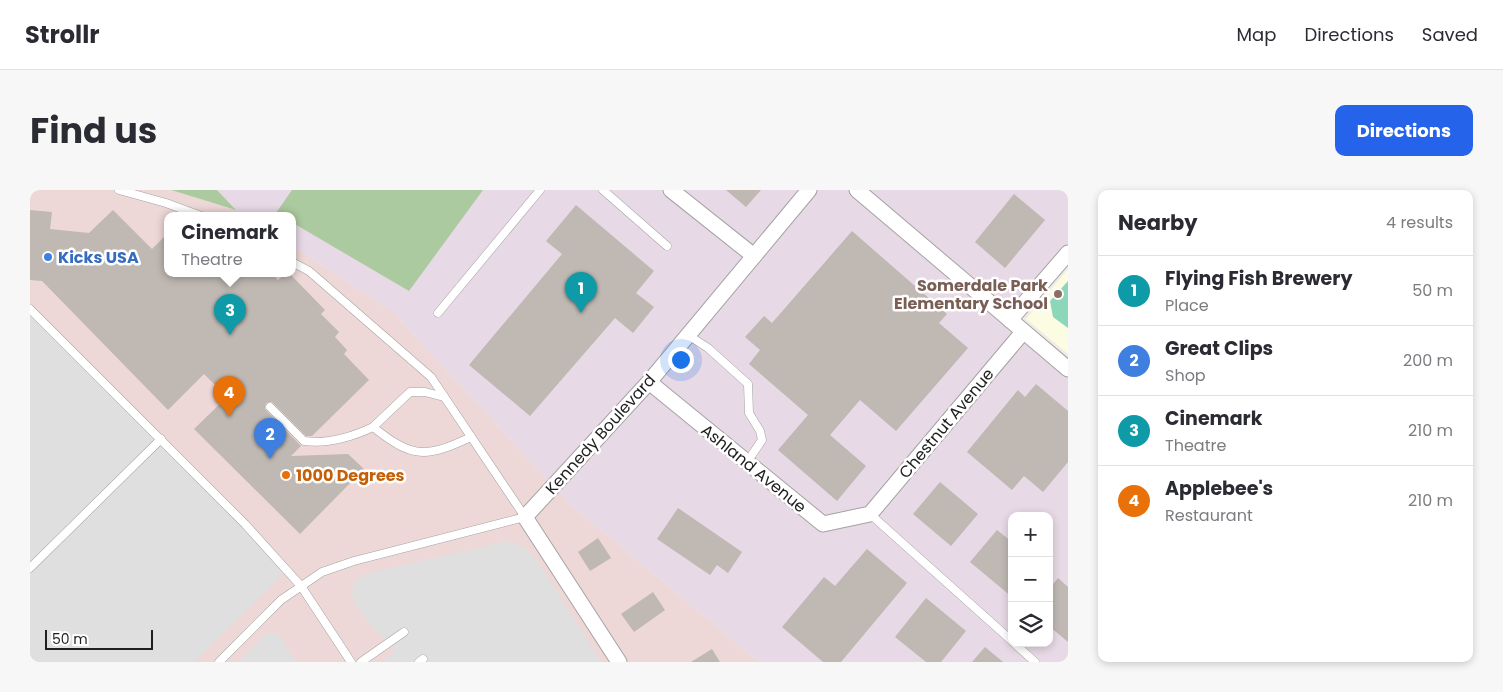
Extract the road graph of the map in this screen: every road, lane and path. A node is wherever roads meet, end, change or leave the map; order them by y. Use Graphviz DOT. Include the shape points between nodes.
graph roads {
  1 [pos="118,190"];
  2 [pos="540,190"];
  3 [pos="603,190"];
  4 [pos="671,190"];
  5 [pos="810,190"];
  6 [pos="857,190"];
  7 [pos="190,212"];
  8 [pos="667,246"];
  9 [pos="1068,252"];
  10 [pos="754,256"];
  11 [pos="296,264"];
  12 [pos="30,309"];
  13 [pos="438,313"];
  14 [pos="1010,320"];
  15 [pos="1023,332"];
  16 [pos="688,335"];
  17 [pos="1068,369"];
  18 [pos="649,382"];
  19 [pos="444,397"];
  20 [pos="270,408"];
  21 [pos="373,427"];
  22 [pos="472,437"];
  23 [pos="161,440"];
  24 [pos="747,462"];
  25 [pos="870,514"];
  26 [pos="525,517"];
  27 [pos="30,568"];
  28 [pos="301,586"];
  29 [pos="404,632"];
  30 [pos="1008,638"];
  31 [pos="1018,647"];
  32 [pos="219,662"];
  33 [pos="351,662"];
  34 [pos="361,662"];
  35 [pos="619,662"];
  36 [pos="1035,662"];
  1 -- 7 [label="lane"];
  2 -- 13 [label="lane"];
  3 -- 8 [label="lane"];
  4 -- 10 [label="street"];
  5 -- 10 [label="street, Kennedy Boulevard"];
  6 -- 14 [label="street"];
  9 -- 14 [label="street"];
  10 -- 16 [label="street, Kennedy Boulevard"];
  11 -- 19 [label="lane" via="309,271 424,371"];
  12 -- 23 [label="lane"];
  14 -- 15 [label="street"];
  15 -- 17 [label="street"];
  15 -- 25 [label="street, Chestnut Avenue"];
  16 -- 18 [label="street, Kennedy Boulevard"];
  16 -- 24 [label="lane" via="708,348 748,384 749,413 762,440"];
  18 -- 24 [label="street, Ashland Avenue"];
  18 -- 26 [label="street, Kennedy Boulevard"];
  19 -- 21 [label="lane" via="410,392"];
  19 -- 22 [label="lane"];
  20 -- 21 [label="lane" via="304,441 354,436"];
  21 -- 22 [label="lane" via="408,450 424,453 448,448"];
  22 -- 26 [label="lane"];
  23 -- 27 [label="lane"];
  23 -- 28 [label="lane"];
  24 -- 25 [label="street, Ashland Avenue" via="823,524"];
  25 -- 30 [label="lane"];
  26 -- 28 [label="lane" via="354,561 322,572"];
  26 -- 35 [label="street"];
  28 -- 32 [label="lane" via="281,600"];
  28 -- 33 [label="lane"];
  29 -- 34 [label="lane"];
  31 -- 36 [label="lane"];
}
